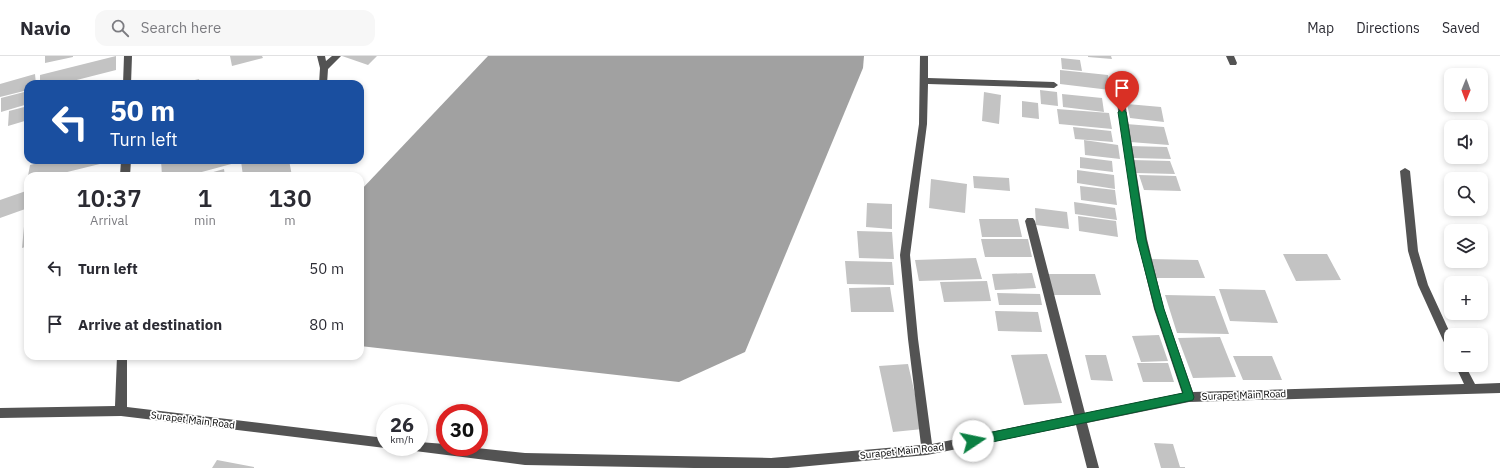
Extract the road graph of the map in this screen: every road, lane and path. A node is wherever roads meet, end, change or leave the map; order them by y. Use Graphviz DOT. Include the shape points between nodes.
graph roads {
  1 [pos="128,56"];
  2 [pos="321,56"];
  3 [pos="337,56"];
  4 [pos="924,56"];
  5 [pos="324,68"];
  6 [pos="127,80"];
  7 [pos="323,80"];
  8 [pos="923,81"];
  9 [pos="1118,83"];
  10 [pos="1054,85"];
  11 [pos="1405,171"];
  12 [pos="1030,221"];
  13 [pos="1444,331"];
  14 [pos="122,360"];
  15 [pos="1463,372"];
  16 [pos="1471,388"];
  17 [pos="1500,388"];
  18 [pos="1189,397"];
  19 [pos="121,411"];
  20 [pos="0,413"];
  21 [pos="1081,419"];
  22 [pos="376,442"];
  23 [pos="428,448"];
  24 [pos="927,450"];
  25 [pos="524,464"];
  26 [pos="1094,468"];
  1 -- 6 [label="street"];
  2 -- 5 [label="street"];
  3 -- 5 [label="street"];
  4 -- 8 [label="street"];
  5 -- 7 [label="street"];
  8 -- 10 [label="street"];
  8 -- 24 [label="street" via="923,124 905,255"];
  9 -- 18 [label="street" via="1142,240 1159,309"];
  11 -- 13 [label="street" via="1413,251 1423,286"];
  12 -- 21 [label="street"];
  14 -- 19 [label="street"];
  15 -- 16 [label="street"];
  16 -- 17 [label="street, Surapet Main Road"];
  16 -- 18 [label="street, Surapet Main Road"];
  18 -- 21 [label="street, Surapet Main Road"];
  19 -- 20 [label="street, Surapet Main Road"];
  19 -- 22 [label="street, Surapet Main Road"];
  21 -- 24 [label="street, Surapet Main Road"];
  21 -- 26 [label="street"];
  23 -- 25 [label="street, Surapet Main Road"];
  24 -- 25 [label="street, Surapet Main Road" via="771,464"];
}
